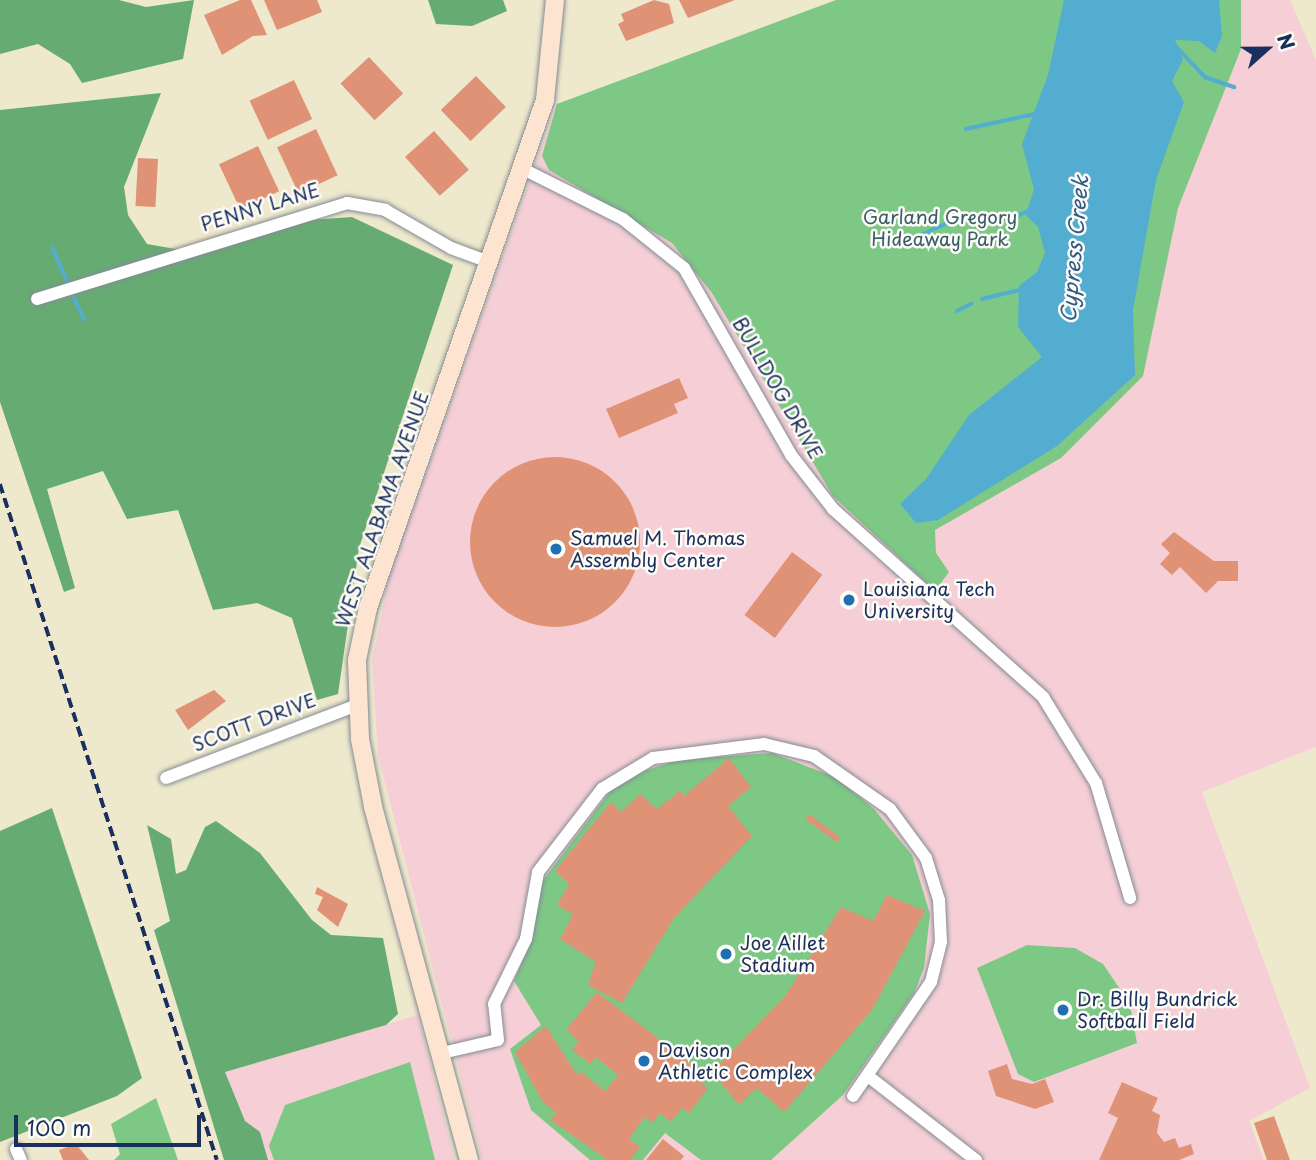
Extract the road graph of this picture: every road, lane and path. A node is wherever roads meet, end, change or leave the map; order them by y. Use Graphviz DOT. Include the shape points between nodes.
graph roads {
  1 [pos="555,0"];
  2 [pos="523,169"];
  3 [pos="489,262"];
  4 [pos="37,299"];
  5 [pos="357,705"];
  6 [pos="166,778"];
  7 [pos="1130,898"];
  8 [pos="442,1053"];
  9 [pos="868,1076"];
  10 [pos="853,1096"];
  11 [pos="468,1160"];
  12 [pos="976,1160"];
  1 -- 2 [label="main road, WEST ALABAMA AVENUE" via="550,80"];
  2 -- 3 [label="main road, WEST ALABAMA AVENUE"];
  2 -- 7 [label="street, BULLDOG DRIVE" via="610,211 678,262 791,455 833,509 1043,697 1097,783"];
  3 -- 4 [label="street, PENNY LANE" via="451,248 385,210 347,203"];
  3 -- 5 [label="main road, WEST ALABAMA AVENUE" via="368,608"];
  5 -- 6 [label="street, SCOTT DRIVE"];
  5 -- 8 [label="main road, WEST ALABAMA AVENUE" via="373,806"];
  8 -- 9 [label="street" via="498,1040 495,1004 526,939 538,872 602,789 653,758 764,744 814,756 863,787 915,838 934,879 942,921 937,964 919,1002"];
  8 -- 11 [label="main road, WEST ALABAMA AVENUE"];
  9 -- 10 [label="street"];
  9 -- 12 [label="street"];
}
